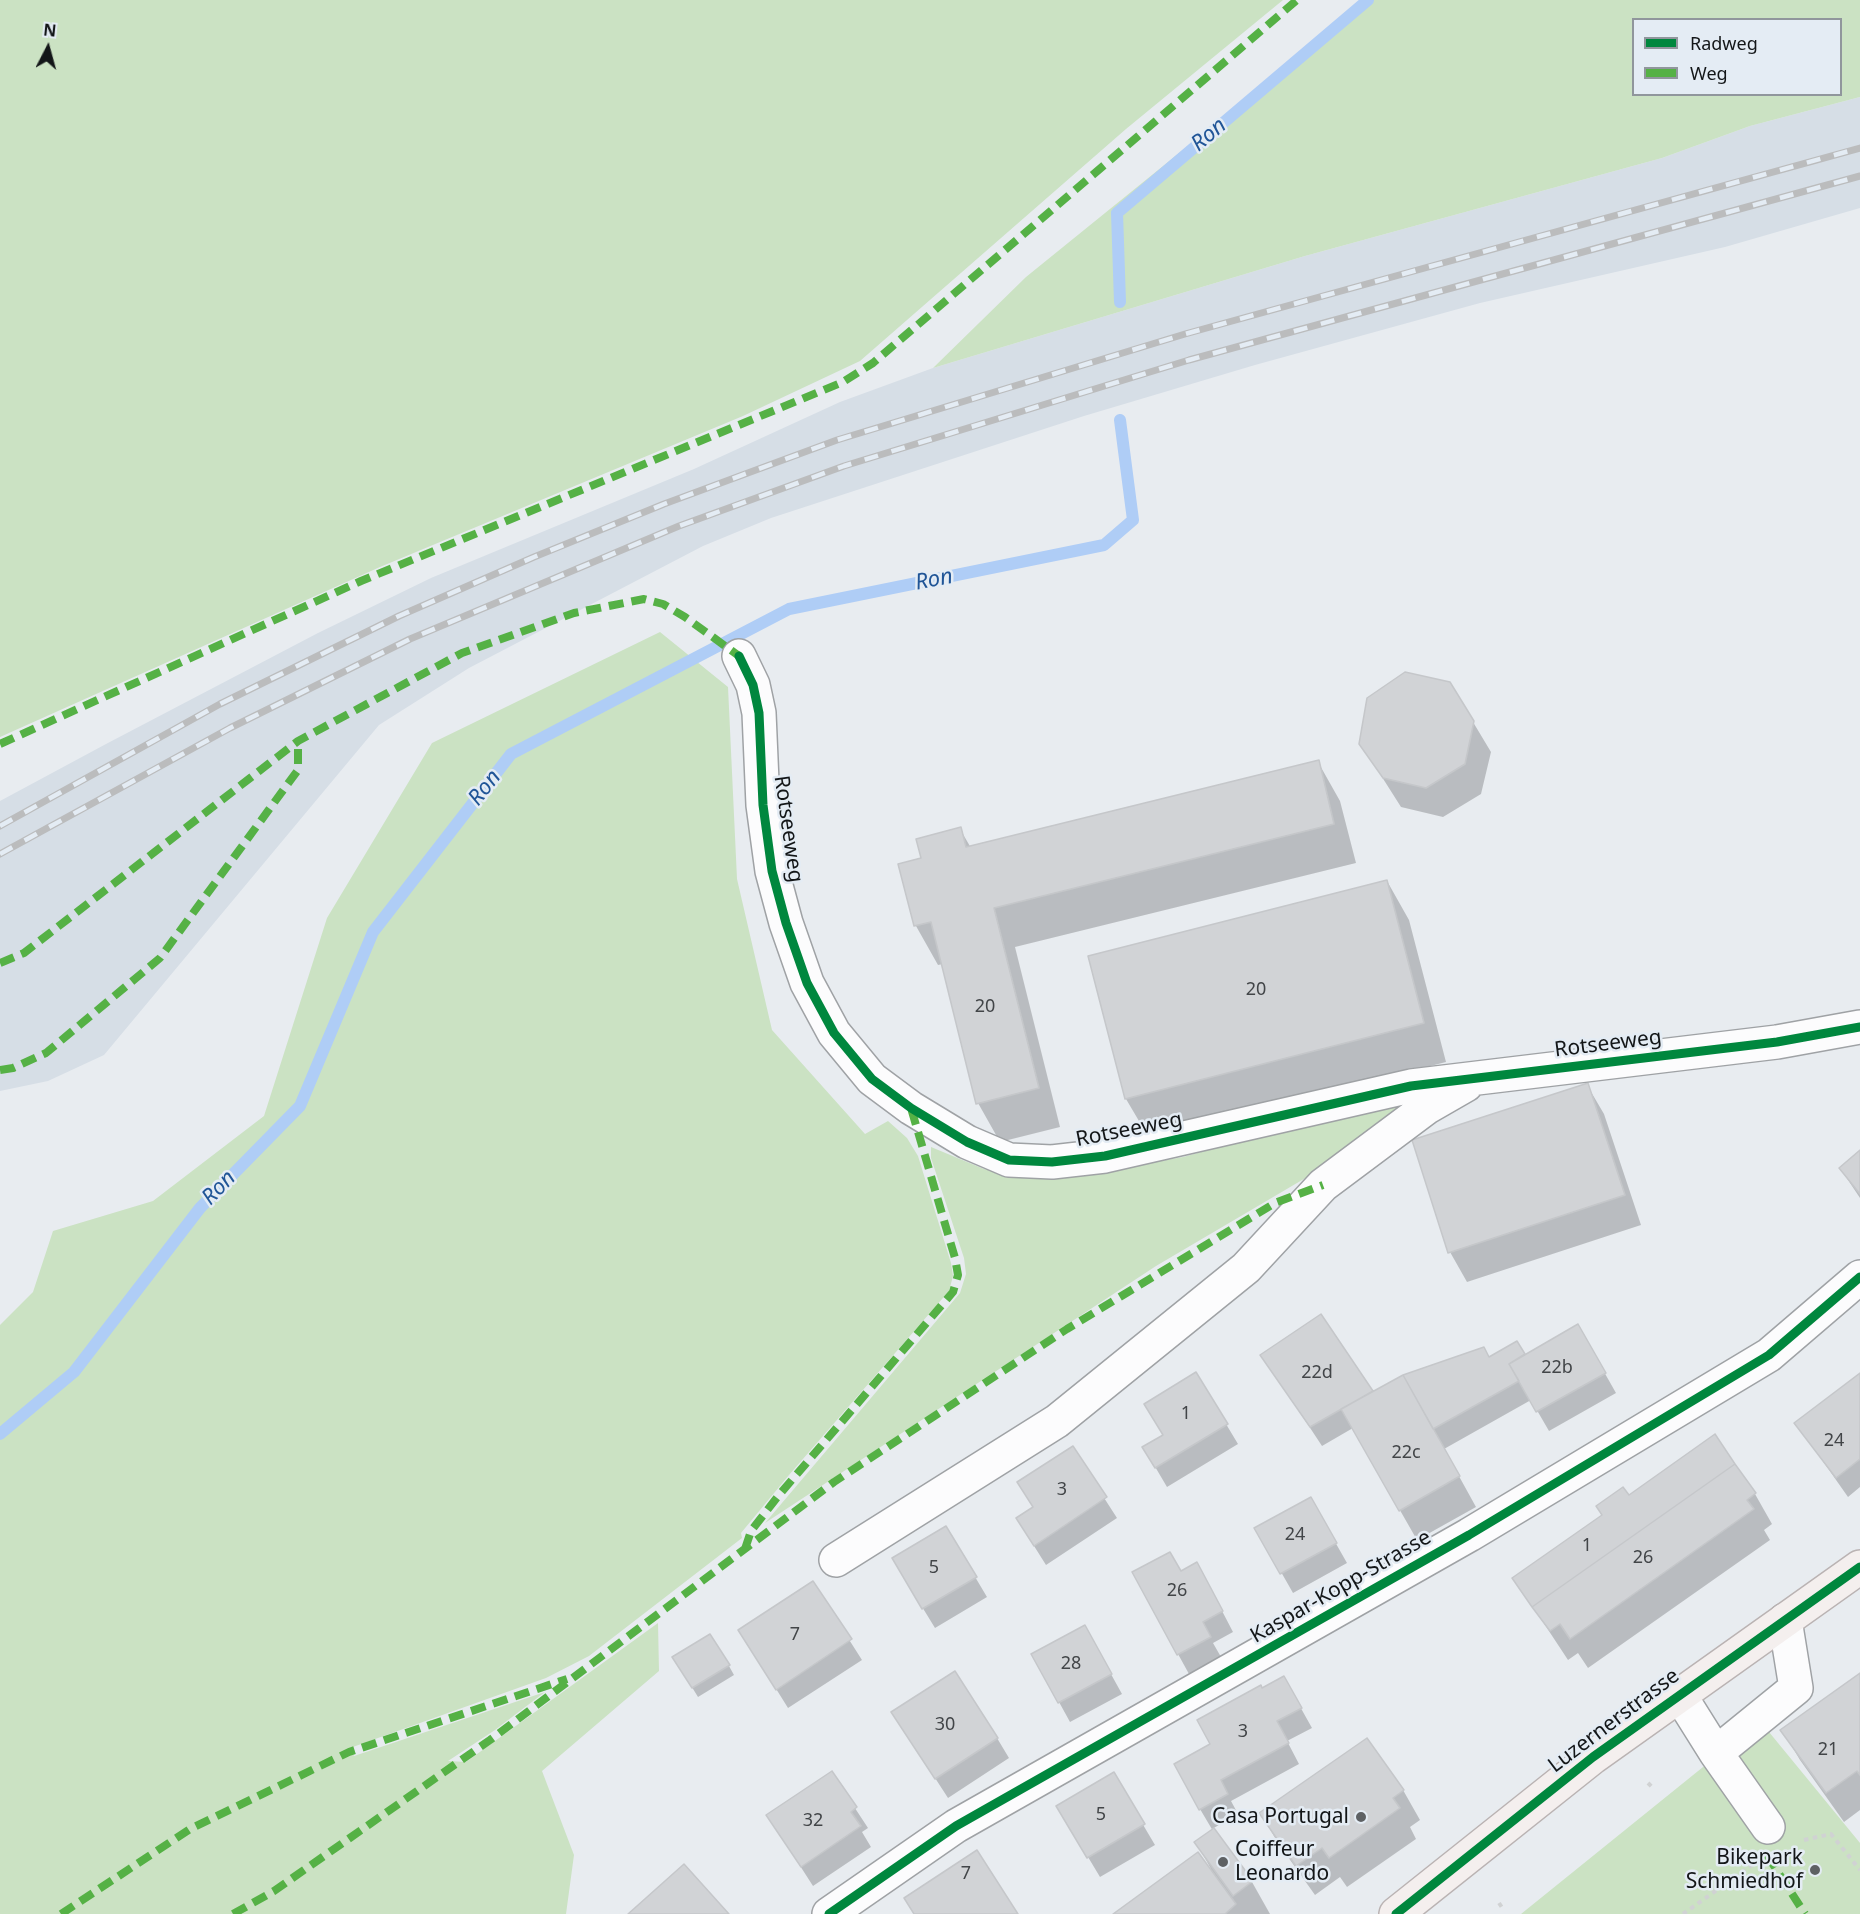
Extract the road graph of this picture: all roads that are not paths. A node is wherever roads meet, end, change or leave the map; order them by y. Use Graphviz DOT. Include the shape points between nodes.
graph roads {
  1 [pos="739,656"];
  2 [pos="1860,1027"];
  3 [pos="1478,1078"];
  4 [pos="1860,1277"];
  5 [pos="836,1560"];
  6 [pos="1860,1567"];
  7 [pos="1785,1620"];
  8 [pos="1679,1694"];
  9 [pos="1716,1753"];
  10 [pos="1768,1827"];
  11 [pos="829,1914"];
  12 [pos="1396,1914"];
  1 -- 3 [label="street, Rotseeweg" via="753,685 759,713 763,805 772,871 807,983 834,1034 872,1079 910,1108 967,1142 1009,1160 1052,1162 1105,1156 1411,1086"];
  2 -- 3 [label="street, Rotseeweg" via="1777,1042"];
  3 -- 5 [label="street, Rotseeweg" via="1426,1108 1323,1185 1246,1268 1057,1421"];
  4 -- 11 [label="street, Kaspar-Kopp-Strasse" via="1769,1355 1469,1535 956,1826"];
  6 -- 7 [label="main road, Luzernerstrasse"];
  7 -- 8 [label="main road, Luzernerstrasse"];
  7 -- 9 [label="street" via="1796,1688"];
  8 -- 9 [label="street"];
  8 -- 12 [label="main road, Luzernerstrasse" via="1593,1757"];
  9 -- 10 [label="street"];
}
